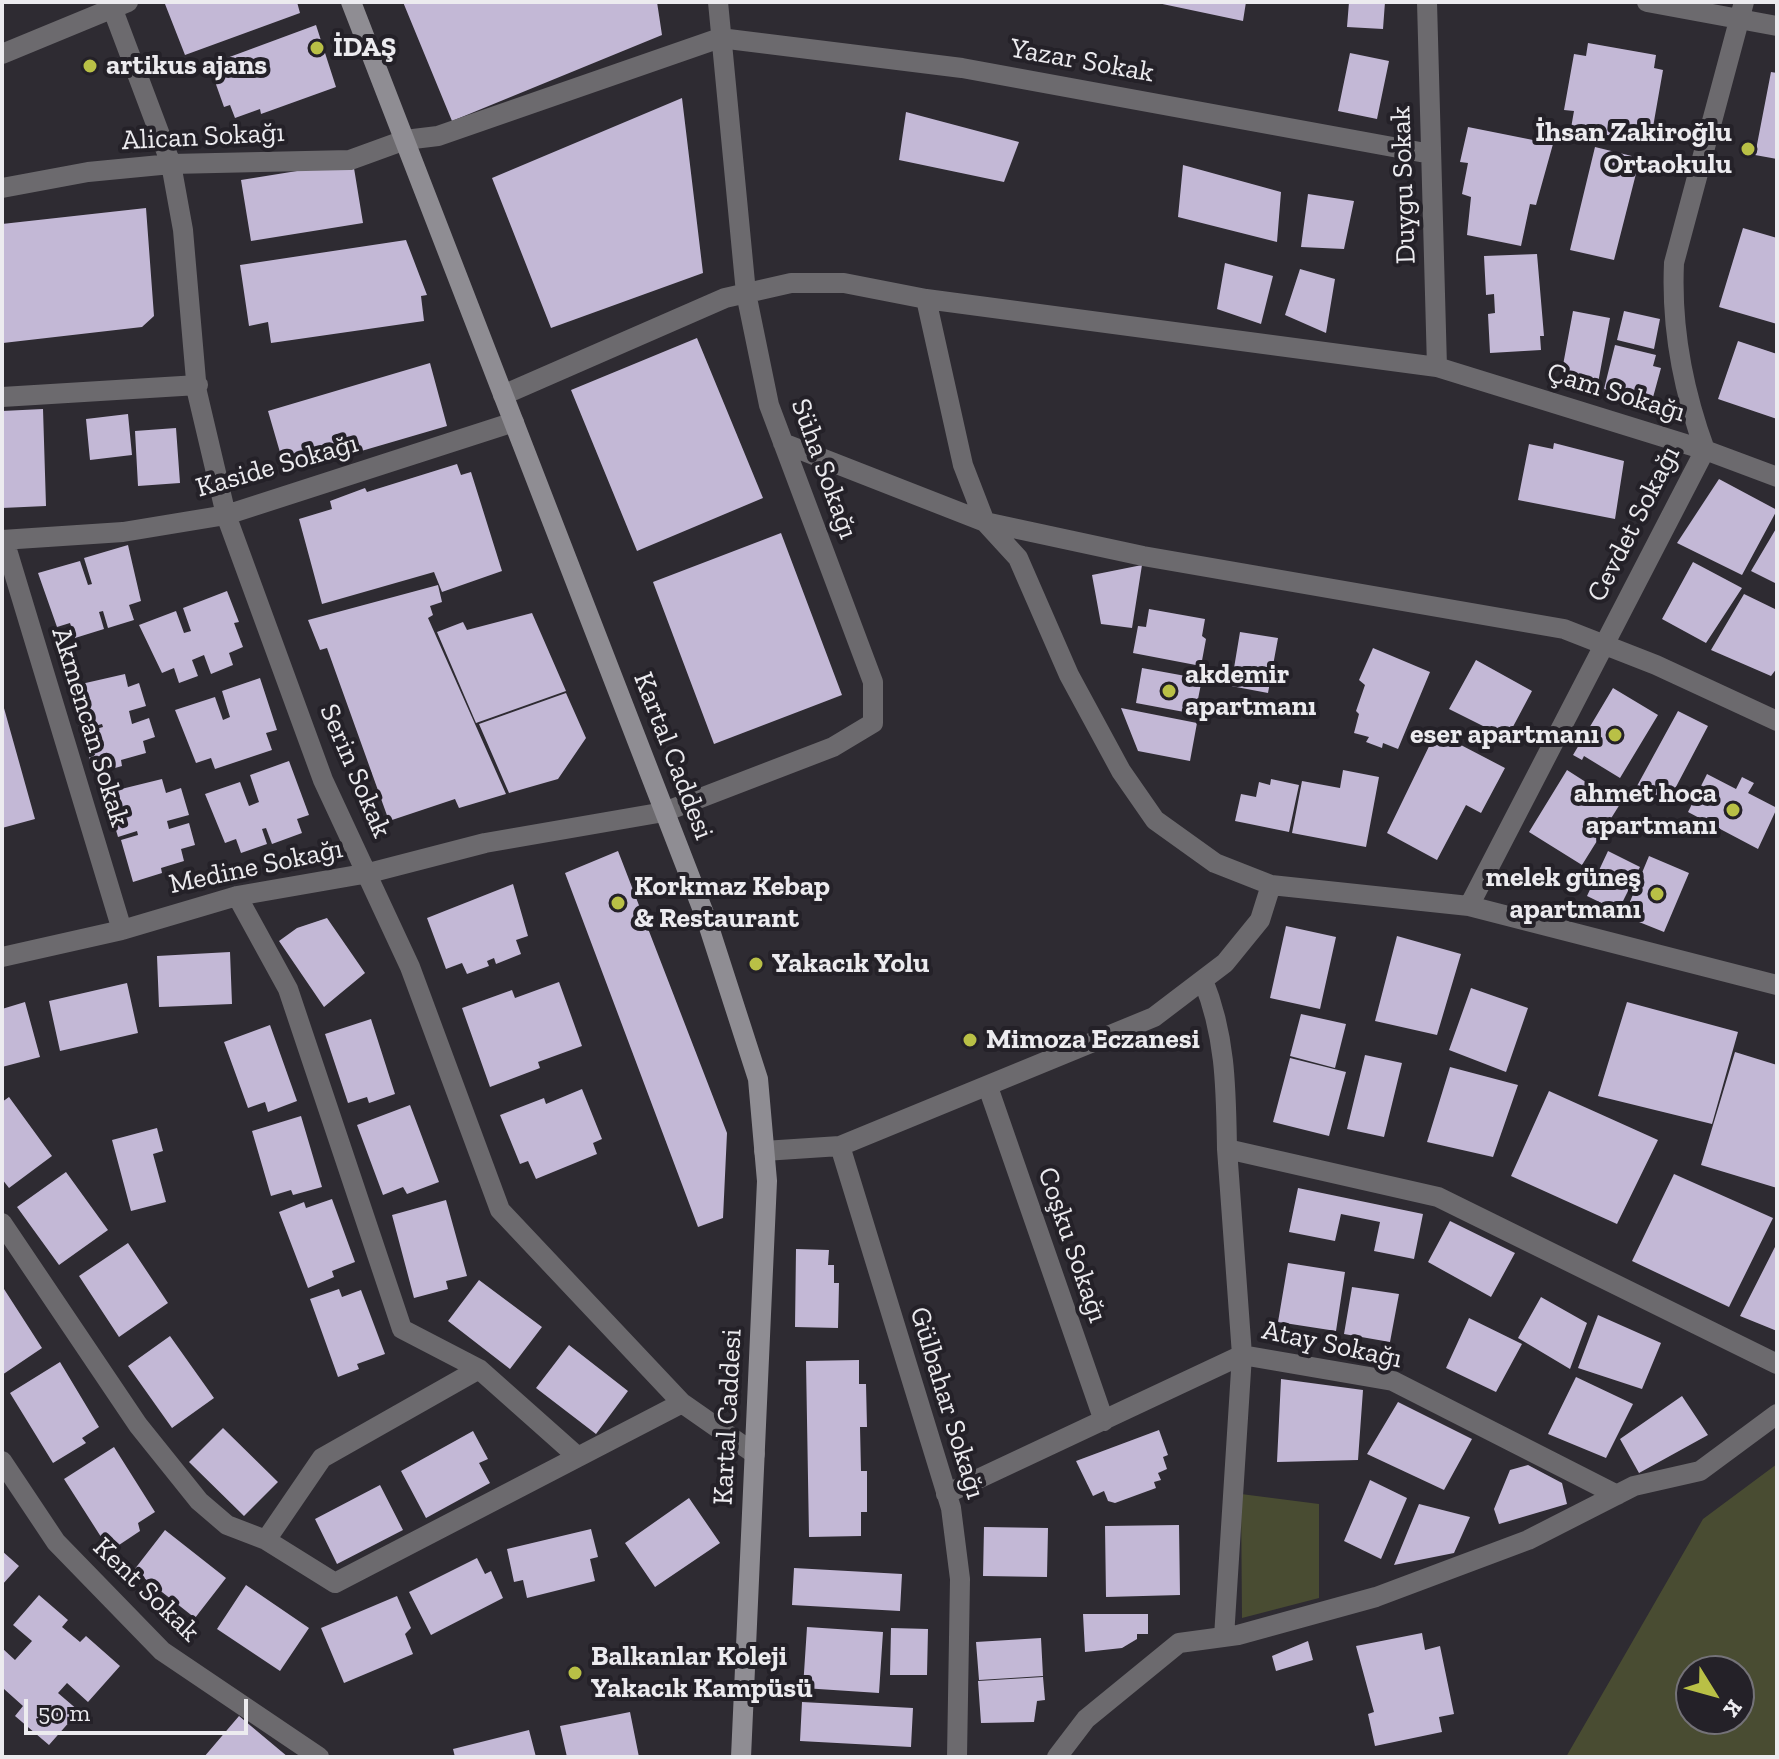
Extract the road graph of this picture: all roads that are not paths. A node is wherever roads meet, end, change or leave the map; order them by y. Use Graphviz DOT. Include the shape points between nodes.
graph roads {
  1 [pos="351,2"];
  2 [pos="718,2"];
  3 [pos="1427,2"];
  4 [pos="1647,2"];
  5 [pos="117,4"];
  6 [pos="1742,11"];
  7 [pos="1777,26"];
  8 [pos="720,38"];
  9 [pos="2,54"];
  10 [pos="405,140"];
  11 [pos="1431,154"];
  12 [pos="171,164"];
  13 [pos="2,188"];
  14 [pos="746,293"];
  15 [pos="926,299"];
  16 [pos="1437,367"];
  17 [pos="198,385"];
  18 [pos="503,395"];
  19 [pos="2,397"];
  20 [pos="514,422"];
  21 [pos="783,443"];
  22 [pos="1705,450"];
  23 [pos="1777,477"];
  24 [pos="226,515"];
  25 [pos="985,522"];
  26 [pos="3,540"];
  27 [pos="1605,643"];
  28 [pos="1777,721"];
  29 [pos="664,812"];
  30 [pos="369,873"];
  31 [pos="1271,885"];
  32 [pos="237,896"];
  33 [pos="1469,906"];
  34 [pos="122,930"];
  35 [pos="2,957"];
  36 [pos="1203,980"];
  37 [pos="1777,985"];
  38 [pos="988,1087"];
  39 [pos="840,1146"];
  40 [pos="1227,1149"];
  41 [pos="764,1151"];
  42 [pos="2,1223"];
  43 [pos="1242,1355"];
  44 [pos="1777,1364"];
  45 [pos="479,1369"];
  46 [pos="682,1403"];
  47 [pos="1777,1414"];
  48 [pos="1104,1421"];
  49 [pos="755,1454"];
  50 [pos="578,1457"];
  51 [pos="2,1461"];
  52 [pos="946,1494"];
  53 [pos="1617,1495"];
  54 [pos="266,1540"];
  55 [pos="1224,1637"];
  56 [pos="319,1757"];
  57 [pos="741,1757"];
  58 [pos="957,1757"];
  59 [pos="1057,1757"];
  1 -- 10 [label="main road, Kartal Caddesi"];
  2 -- 8 [label="street, Süha Sokağı"];
  3 -- 11 [label="street, Duygu Sokak"];
  4 -- 6 [label="street"];
  5 -- 9 [label="street"];
  5 -- 12 [label="street, Serin Sokak"];
  6 -- 7 [label="street"];
  6 -- 22 [label="street, Cevdet Sokağı" via="1674,263 1672,297 1681,363"];
  8 -- 10 [label="street, Alican Sokağı" via="438,136"];
  8 -- 11 [label="street, Yazar Sokak" via="962,68"];
  8 -- 14 [label="street, Süha Sokağı"];
  10 -- 12 [label="street, Alican Sokağı" via="350,160"];
  10 -- 18 [label="main road, Kartal Caddesi"];
  11 -- 16 [label="street, Duygu Sokak"];
  12 -- 13 [label="street, Alican Sokağı"];
  12 -- 17 [label="street, Serin Sokak"];
  14 -- 15 [label="street, Çam Sokağı" via="791,283 844,283"];
  14 -- 18 [label="street, Çam Sokağı"];
  14 -- 21 [label="street, Süha Sokağı" via="769,405"];
  15 -- 16 [label="street, Çam Sokağı"];
  15 -- 25 [label="street" via="963,465"];
  16 -- 22 [label="street, Çam Sokağı"];
  17 -- 19 [label="street"];
  17 -- 24 [label="street, Serin Sokak"];
  18 -- 20 [label="main road, Kartal Caddesi"];
  20 -- 24 [label="street, Kaside Sokağı"];
  20 -- 29 [label="main road, Kartal Caddesi"];
  21 -- 25 [label="street"];
  21 -- 29 [label="street, Süha Sokağı" via="873,682 873,723 833,747"];
  22 -- 23 [label="street, Çam Sokağı"];
  22 -- 27 [label="street, Cevdet Sokağı"];
  24 -- 26 [label="street, Kaside Sokağı" via="123,532"];
  24 -- 30 [label="street, Serin Sokak" via="323,780"];
  25 -- 27 [label="street" via="1158,559 1564,629"];
  25 -- 31 [label="street" via="1018,558 1069,675 1121,771 1155,820 1215,863"];
  26 -- 34 [label="street, Akmencan Sokak"];
  27 -- 28 [label="street"];
  27 -- 33 [label="street, Cevdet Sokağı"];
  29 -- 30 [label="street, Medine Sokağı" via="485,843"];
  29 -- 41 [label="main road, Kartal Caddesi" via="707,921 758,1079"];
  30 -- 32 [label="street, Medine Sokağı"];
  30 -- 46 [label="street, Serin Sokak" via="410,967 500,1210"];
  31 -- 33 [label="street"];
  31 -- 36 [label="street" via="1260,920 1225,963"];
  32 -- 34 [label="street, Medine Sokağı"];
  32 -- 45 [label="street" via="288,989 402,1329"];
  33 -- 37 [label="street"];
  34 -- 35 [label="street, Medine Sokağı"];
  36 -- 38 [label="street" via="1154,1017"];
  36 -- 40 [label="street" via="1217,1014 1226,1069"];
  38 -- 39 [label="street"];
  38 -- 48 [label="street, Coşku Sokağı"];
  39 -- 41 [label="street"];
  39 -- 52 [label="street, Gülbahar Sokağı"];
  40 -- 43 [label="street"];
  40 -- 44 [label="street" via="1438,1197"];
  41 -- 49 [label="main road, Kartal Caddesi"];
  42 -- 54 [label="street" via="138,1425 199,1501 227,1525"];
  43 -- 48 [label="street, Atay Sokağı"];
  43 -- 53 [label="street, Atay Sokağı" via="1393,1381"];
  43 -- 55 [label="street"];
  45 -- 50 [label="street"];
  45 -- 54 [label="street" via="322,1458"];
  46 -- 49 [label="street, Serin Sokak"];
  46 -- 50 [label="street"];
  47 -- 53 [label="street" via="1700,1471"];
  48 -- 52 [label="street, Atay Sokağı"];
  49 -- 57 [label="main road, Kartal Caddesi"];
  50 -- 54 [label="street" via="335,1583"];
  51 -- 56 [label="street, Kent Sokak" via="56,1542 162,1651"];
  52 -- 58 [label="street, Gülbahar Sokağı" via="960,1579"];
  53 -- 55 [label="street" via="1528,1540 1376,1597"];
  55 -- 59 [label="street" via="1179,1643 1086,1719"];
}
